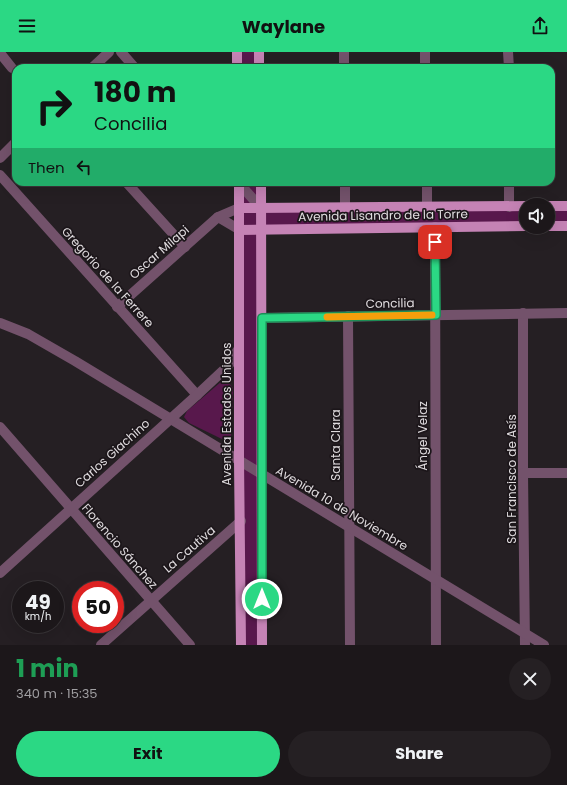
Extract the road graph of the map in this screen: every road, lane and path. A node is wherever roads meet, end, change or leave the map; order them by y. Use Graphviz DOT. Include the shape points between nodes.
graph roads {
  1 [pos="109,52"];
  2 [pos="121,52"];
  3 [pos="237,52"];
  4 [pos="259,52"];
  5 [pos="344,52"];
  6 [pos="425,52"];
  7 [pos="508,52"];
  8 [pos="0,53"];
  9 [pos="96,64"];
  10 [pos="132,64"];
  11 [pos="237,64"];
  12 [pos="259,64"];
  13 [pos="344,64"];
  14 [pos="425,64"];
  15 [pos="508,64"];
  16 [pos="12,68"];
  17 [pos="12,146"];
  18 [pos="0,158"];
  19 [pos="0,175"];
  20 [pos="130,186"];
  21 [pos="239,186"];
  22 [pos="242,186"];
  23 [pos="261,186"];
  24 [pos="345,186"];
  25 [pos="427,186"];
  26 [pos="509,186"];
  27 [pos="519,206"];
  28 [pos="555,206"];
  29 [pos="567,206"];
  30 [pos="427,207"];
  31 [pos="509,207"];
  32 [pos="239,208"];
  33 [pos="261,208"];
  34 [pos="345,208"];
  35 [pos="218,217"];
  36 [pos="519,226"];
  37 [pos="555,226"];
  38 [pos="567,226"];
  39 [pos="435,227"];
  40 [pos="240,230"];
  41 [pos="262,230"];
  42 [pos="185,246"];
  43 [pos="117,307"];
  44 [pos="523,313"];
  45 [pos="567,313"];
  46 [pos="436,315"];
  47 [pos="348,316"];
  48 [pos="262,318"];
  49 [pos="0,323"];
  50 [pos="238,350"];
  51 [pos="197,395"];
  52 [pos="169,418"];
  53 [pos="0,427"];
  54 [pos="239,461"];
  55 [pos="523,473"];
  56 [pos="567,473"];
  57 [pos="261,474"];
  58 [pos="70,509"];
  59 [pos="240,521"];
  60 [pos="348,527"];
  61 [pos="0,573"];
  62 [pos="435,579"];
  63 [pos="150,600"];
  64 [pos="525,634"];
  65 [pos="101,645"];
  66 [pos="190,645"];
  67 [pos="241,645"];
  68 [pos="262,645"];
  69 [pos="350,645"];
  70 [pos="436,645"];
  71 [pos="526,645"];
  72 [pos="544,645"];
  1 -- 9 [label="street"];
  2 -- 10 [label="street"];
  3 -- 11 [label="main road"];
  4 -- 12 [label="main road"];
  5 -- 13 [label="street"];
  6 -- 14 [label="street"];
  7 -- 15 [label="street"];
  8 -- 16 [label="street"];
  17 -- 18 [label="street"];
  19 -- 43 [label="street, Gregorio de la Ferrere"];
  20 -- 42 [label="street"];
  21 -- 32 [label="main road, Avenida Estados Unidos"];
  22 -- 33 [label="street"];
  23 -- 33 [label="main road"];
  24 -- 34 [label="street"];
  25 -- 30 [label="street"];
  26 -- 31 [label="street"];
  27 -- 31 [label="main road, Avenida Lisandro de la Torre"];
  28 -- 29 [label="main road"];
  30 -- 31 [label="main road, Avenida Lisandro de la Torre"];
  30 -- 34 [label="main road, Avenida Lisandro de la Torre"];
  32 -- 33 [label="main road, Avenida Lisandro de la Torre"];
  32 -- 35 [label="street, Oscar Milapi"];
  32 -- 40 [label="main road, Avenida Estados Unidos"];
  33 -- 34 [label="main road, Avenida Lisandro de la Torre"];
  33 -- 41 [label="main road"];
  35 -- 40 [label="street"];
  35 -- 42 [label="street, Oscar Milapi"];
  36 -- 39 [label="main road, Avenida Lisandro de la Torre"];
  37 -- 38 [label="main road"];
  39 -- 41 [label="main road, Avenida Lisandro de la Torre"];
  39 -- 46 [label="street, Ángel Velaz"];
  40 -- 41 [label="main road, Avenida Lisandro de la Torre"];
  40 -- 50 [label="main road, Avenida Estados Unidos"];
  41 -- 48 [label="main road"];
  42 -- 43 [label="street, Oscar Milapi"];
  43 -- 51 [label="street, Gregorio de la Ferrere"];
  44 -- 45 [label="street, Concilia"];
  44 -- 46 [label="street, Concilia"];
  44 -- 55 [label="street, San Francisco de Asís"];
  46 -- 47 [label="street, Concilia"];
  46 -- 62 [label="street, Ángel Velaz"];
  47 -- 48 [label="street, Concilia"];
  47 -- 60 [label="street, Santa Clara"];
  48 -- 57 [label="main road"];
  49 -- 52 [label="street, Avenida 10 de Noviembre" via="35,338"];
  50 -- 51 [label="street, Carlos Giachino" via="228,366"];
  50 -- 54 [label="main road, Avenida Estados Unidos"];
  51 -- 52 [label="street, Carlos Giachino"];
  52 -- 54 [label="street, Avenida 10 de Noviembre"];
  52 -- 58 [label="street, Carlos Giachino"];
  53 -- 58 [label="street, Florencio Sánchez"];
  54 -- 57 [label="street, Avenida 10 de Noviembre"];
  54 -- 59 [label="main road, Avenida Estados Unidos"];
  55 -- 56 [label="street"];
  55 -- 64 [label="street, San Francisco de Asís"];
  57 -- 60 [label="street, Avenida 10 de Noviembre"];
  57 -- 68 [label="main road"];
  58 -- 61 [label="street, Carlos Giachino"];
  58 -- 63 [label="street, Florencio Sánchez"];
  59 -- 63 [label="street, La Cautiva"];
  59 -- 67 [label="main road, Avenida Estados Unidos"];
  60 -- 62 [label="street, Avenida 10 de Noviembre"];
  60 -- 69 [label="street, Santa Clara"];
  62 -- 64 [label="street, Avenida 10 de Noviembre"];
  62 -- 70 [label="street, Ángel Velaz"];
  63 -- 65 [label="street, La Cautiva"];
  63 -- 66 [label="street, Florencio Sánchez"];
  64 -- 71 [label="street, San Francisco de Asís"];
  64 -- 72 [label="street, Avenida 10 de Noviembre"];
}
